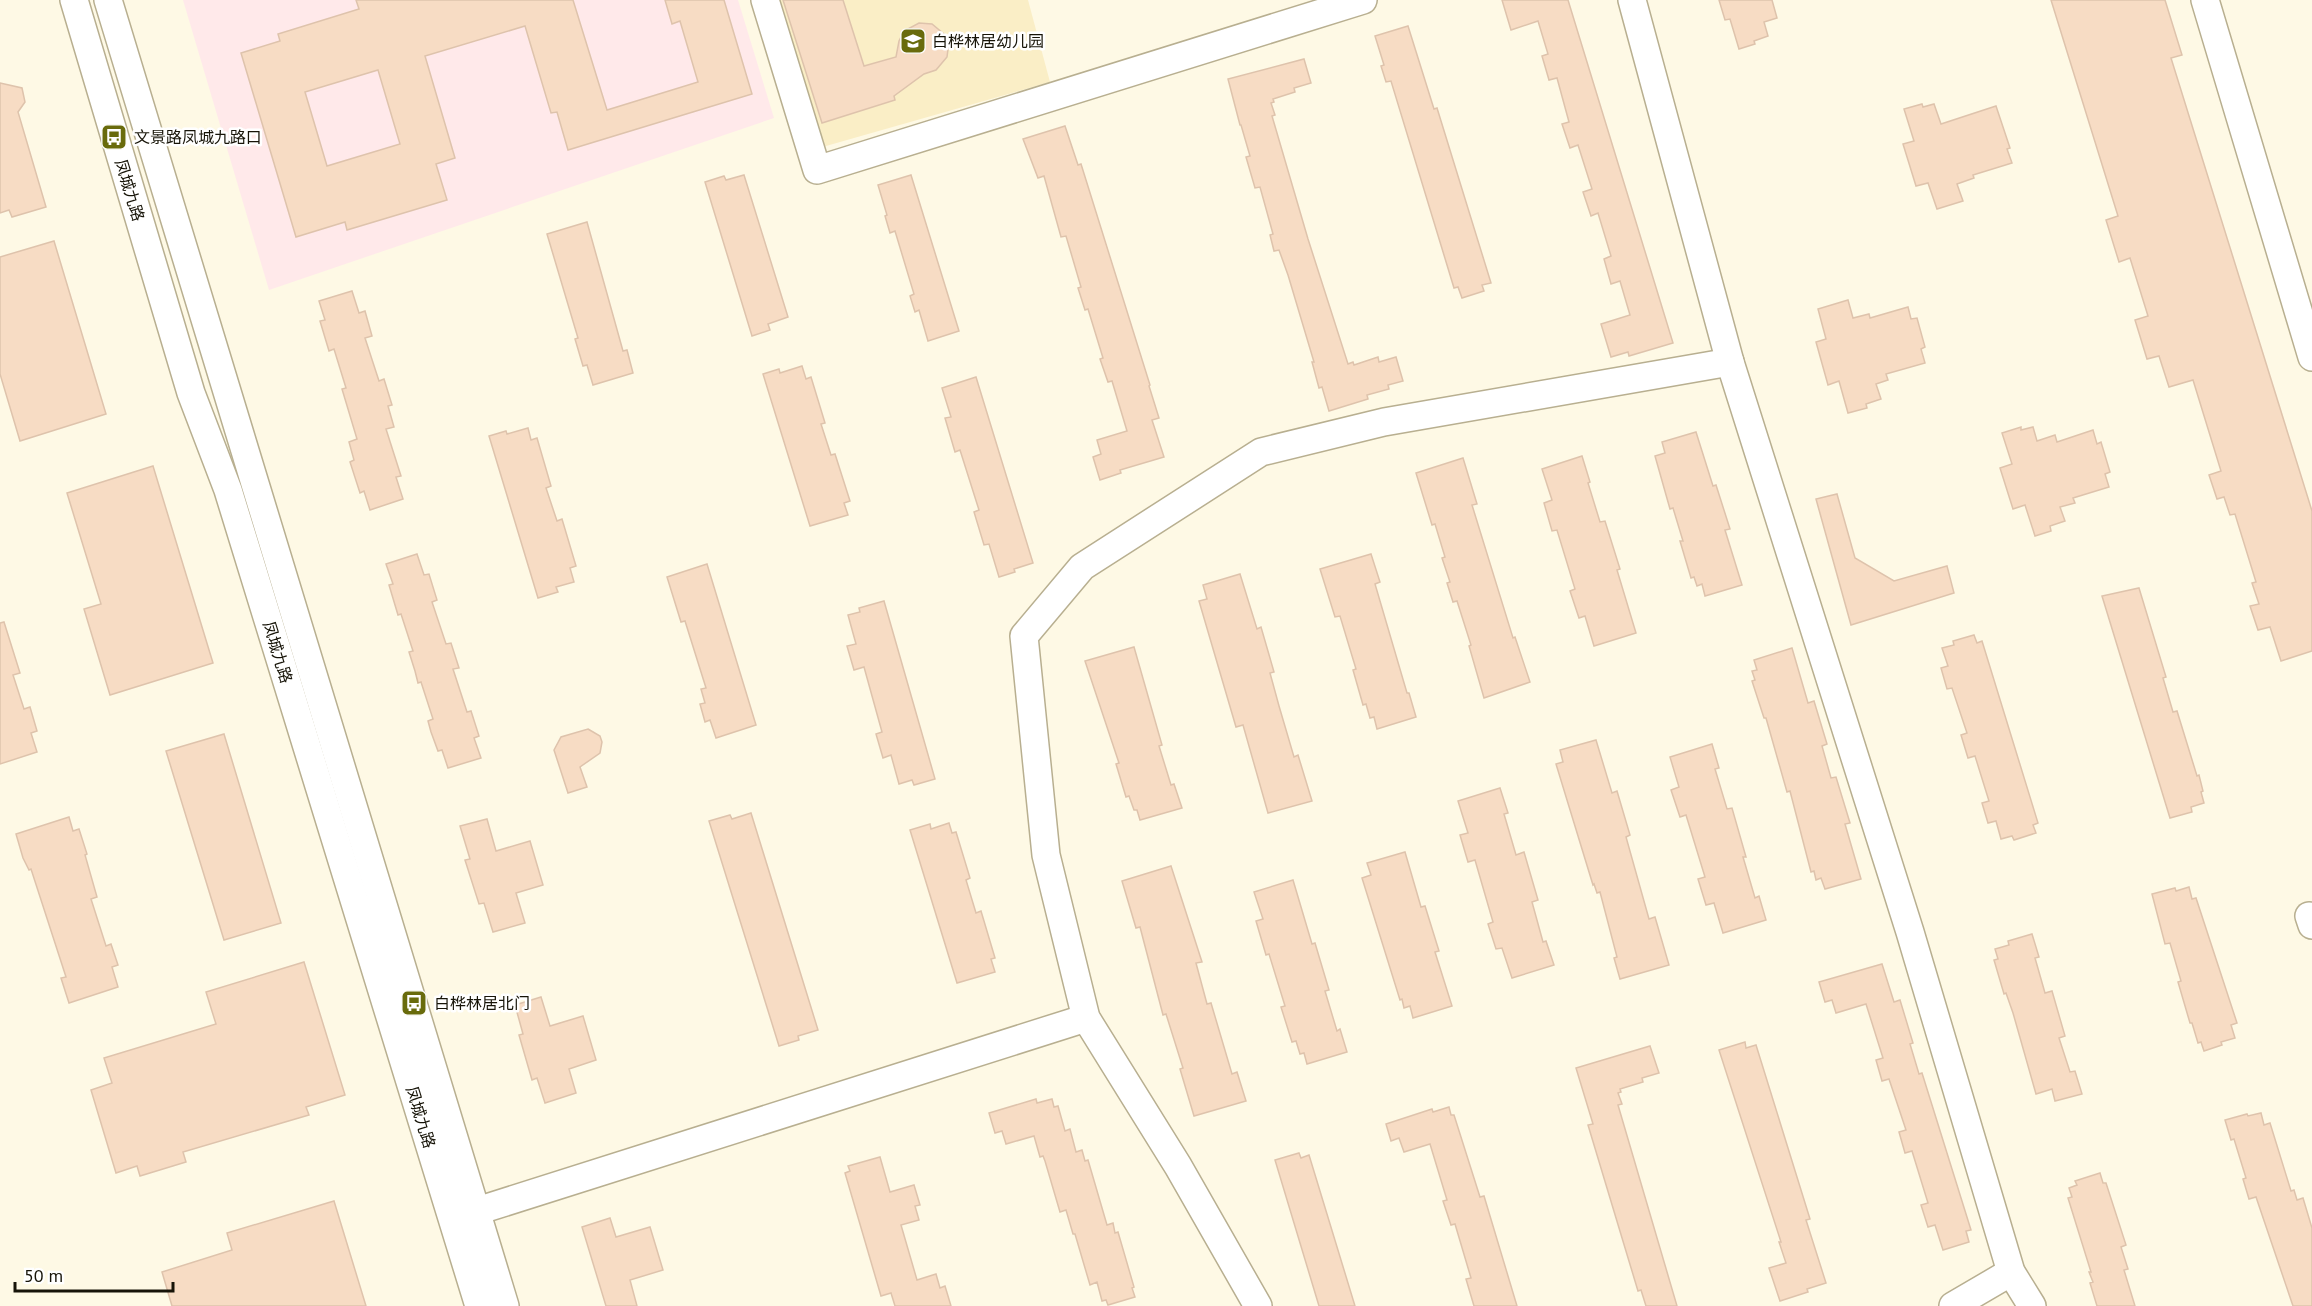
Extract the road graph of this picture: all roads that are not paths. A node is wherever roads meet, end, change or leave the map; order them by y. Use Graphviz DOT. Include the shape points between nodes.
graph roads {
  1 [pos="74,0"];
  2 [pos="108,0"];
  3 [pos="765,0"];
  4 [pos="1363,0"];
  5 [pos="1632,0"];
  6 [pos="2205,0"];
  7 [pos="2312,357"];
  8 [pos="1730,362"];
  9 [pos="1086,1018"];
  10 [pos="477,1211"];
  11 [pos="2011,1272"];
  12 [pos="479,1306"];
  13 [pos="505,1306"];
  14 [pos="1258,1306"];
  15 [pos="1953,1306"];
  16 [pos="2031,1306"];
  1 -- 12 [label="street, 凤城九路" via="191,393 228,490"];
  2 -- 10 [label="street, 凤城九路"];
  3 -- 4 [label="street" via="817,170"];
  5 -- 8 [label="street"];
  6 -- 7 [label="street"];
  8 -- 9 [label="street" via="1384,422 1261,452 1082,567 1024,636 1046,855"];
  8 -- 11 [label="street" via="1910,932"];
  9 -- 10 [label="street"];
  9 -- 14 [label="street" via="1178,1166"];
  10 -- 13 [label="street, 凤城九路"];
  11 -- 15 [label="street"];
  11 -- 16 [label="street"];
}
